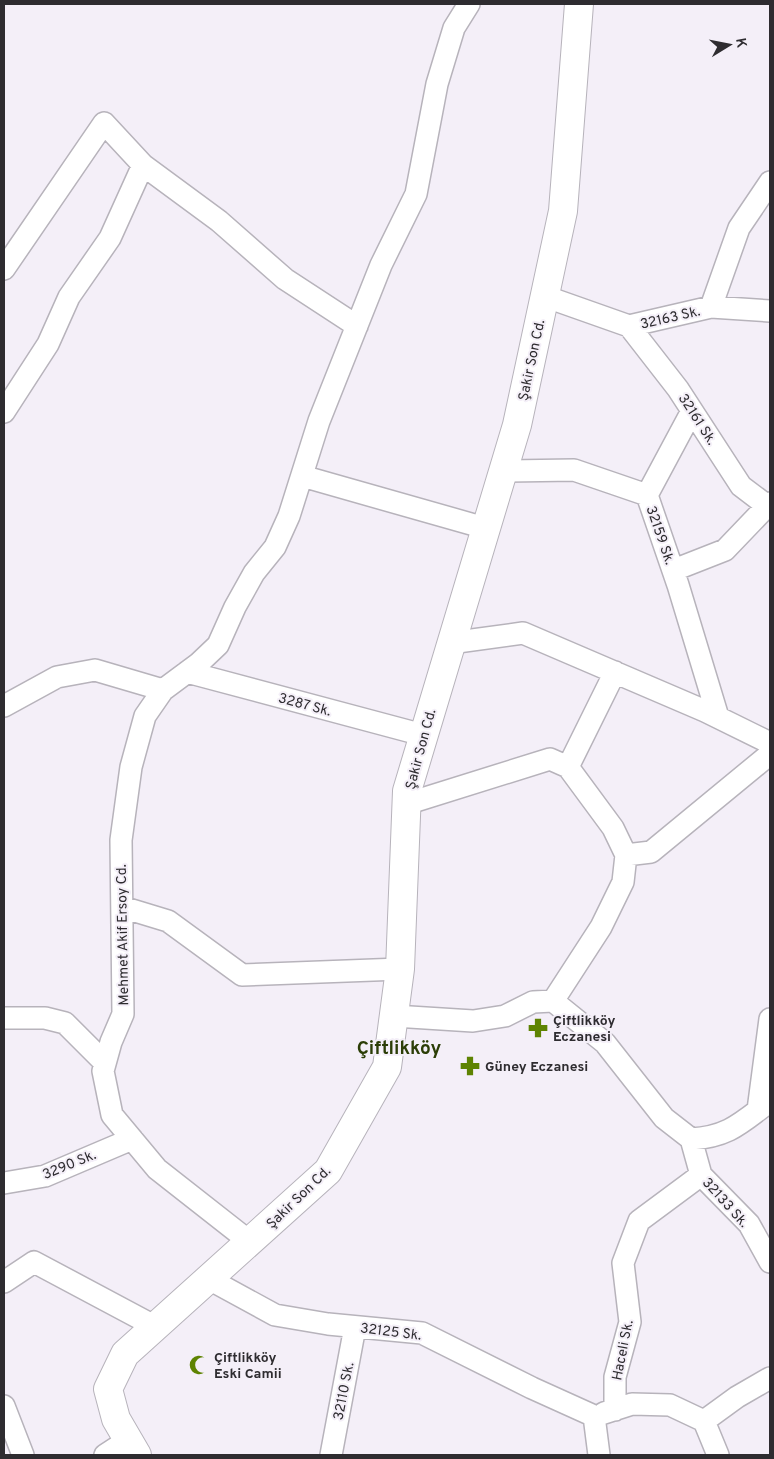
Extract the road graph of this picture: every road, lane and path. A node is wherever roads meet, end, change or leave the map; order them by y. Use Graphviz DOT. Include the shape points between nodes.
graph roads {
  1 [pos="469,4"];
  2 [pos="578,4"];
  3 [pos="143,165"];
  4 [pos="770,182"];
  5 [pos="4,269"];
  6 [pos="544,296"];
  7 [pos="711,307"];
  8 [pos="770,312"];
  9 [pos="357,326"];
  10 [pos="629,326"];
  11 [pos="692,411"];
  12 [pos="4,412"];
  13 [pos="503,471"];
  14 [pos="302,476"];
  15 [pos="647,495"];
  16 [pos="769,506"];
  17 [pos="485,528"];
  18 [pos="674,570"];
  19 [pos="450,643"];
  20 [pos="186,672"];
  21 [pos="615,672"];
  22 [pos="163,690"];
  23 [pos="4,706"];
  24 [pos="718,717"];
  25 [pos="423,735"];
  26 [pos="770,743"];
  27 [pos="770,754"];
  28 [pos="568,767"];
  29 [pos="406,804"];
  30 [pos="626,855"];
  31 [pos="122,907"];
  32 [pos="400,969"];
  33 [pos="553,1001"];
  34 [pos="394,1016"];
  35 [pos="4,1018"];
  36 [pos="770,1019"];
  37 [pos="106,1063"];
  38 [pos="764,1106"];
  39 [pos="132,1139"];
  40 [pos="691,1139"];
  41 [pos="701,1175"];
  42 [pos="4,1183"];
  43 [pos="250,1242"];
  44 [pos="770,1262"];
  45 [pos="209,1279"];
  46 [pos="4,1282"];
  47 [pos="355,1326"];
  48 [pos="156,1327"];
  49 [pos="770,1378"];
  50 [pos="4,1406"];
  51 [pos="615,1410"];
  52 [pos="594,1416"];
  53 [pos="704,1421"];
  54 [pos="133,1448"];
  55 [pos="23,1455"];
  56 [pos="105,1455"];
  57 [pos="331,1455"];
  58 [pos="599,1455"];
  59 [pos="718,1455"];
  1 -- 9 [label="street, Mehmet Akif Ersoy Cd." via="454,28 438,84 416,194 381,265"];
  2 -- 6 [label="street, Şakir Son Cd." via="562,211"];
  3 -- 5 [label="street" via="104,124"];
  3 -- 9 [label="street" via="219,221 285,280"];
  3 -- 12 [label="street" via="110,238 68,297 48,344"];
  4 -- 7 [label="street" via="739,228"];
  6 -- 10 [label="street, 32163 Sk."];
  6 -- 13 [label="street, Şakir Son Cd." via="517,425"];
  7 -- 8 [label="street, 32163 Sk."];
  7 -- 10 [label="street, 32163 Sk."];
  9 -- 14 [label="street, Mehmet Akif Ersoy Cd." via="319,421"];
  10 -- 11 [label="street, 32161 Sk."];
  11 -- 15 [label="street"];
  11 -- 16 [label="street, 32161 Sk." via="741,486"];
  13 -- 15 [label="street, 32159 Sk." via="574,470"];
  13 -- 17 [label="street, Şakir Son Cd."];
  14 -- 17 [label="street"];
  14 -- 20 [label="street, Mehmet Akif Ersoy Cd." via="275,547 254,573 218,645"];
  15 -- 18 [label="street, 32159 Sk."];
  16 -- 18 [label="street" via="724,550"];
  17 -- 19 [label="street, Şakir Son Cd."];
  18 -- 24 [label="street, 32159 Sk."];
  19 -- 21 [label="street" via="523,633"];
  19 -- 25 [label="street, Şakir Son Cd."];
  20 -- 22 [label="street, Mehmet Akif Ersoy Cd."];
  20 -- 25 [label="street, 3287 Sk."];
  21 -- 24 [label="street"];
  21 -- 28 [label="street"];
  22 -- 23 [label="street" via="95,670 57,677"];
  22 -- 31 [label="street, Mehmet Akif Ersoy Cd." via="145,716 130,767 121,840"];
  24 -- 26 [label="street"];
  25 -- 29 [label="street, Şakir Son Cd."];
  27 -- 30 [label="street" via="651,852"];
  28 -- 29 [label="street" via="550,759"];
  28 -- 30 [label="street" via="612,828"];
  29 -- 32 [label="street, Şakir Son Cd."];
  30 -- 33 [label="street" via="623,882 602,927"];
  31 -- 32 [label="street" via="168,920 242,976"];
  31 -- 37 [label="street, Mehmet Akif Ersoy Cd." via="123,1014"];
  32 -- 34 [label="street, Şakir Son Cd."];
  33 -- 34 [label="street" via="533,1002 505,1016 472,1021"];
  33 -- 40 [label="street" via="605,1043 664,1118"];
  34 -- 43 [label="street, Şakir Son Cd." via="387,1066 328,1171"];
  35 -- 37 [label="street" via="45,1018 65,1022"];
  36 -- 38 [label="street"];
  37 -- 39 [label="street, Mehmet Akif Ersoy Cd." via="103,1071 112,1115"];
  38 -- 40 [label="street" via="735,1128 713,1138"];
  39 -- 42 [label="street, 3290 Sk." via="45,1176"];
  39 -- 43 [label="street, Mehmet Akif Ersoy Cd." via="157,1169"];
  40 -- 41 [label="street, 32133 Sk."];
  41 -- 44 [label="street, 32133 Sk." via="748,1224"];
  41 -- 51 [label="street, Haceli Sk." via="639,1221 623,1263 630,1322 615,1377"];
  43 -- 45 [label="street, Şakir Son Cd."];
  45 -- 47 [label="street, 32125 Sk." via="275,1315"];
  45 -- 48 [label="street, Şakir Son Cd."];
  46 -- 48 [label="street" via="34,1262"];
  47 -- 52 [label="street, 32125 Sk." via="422,1333"];
  47 -- 57 [label="street, 32110 Sk."];
  48 -- 54 [label="street, Şakir Son Cd." via="125,1354 108,1389 116,1418"];
  49 -- 53 [label="street"];
  50 -- 55 [label="street"];
  51 -- 52 [label="street"];
  51 -- 53 [label="street" via="632,1404 670,1405"];
  52 -- 58 [label="street"];
  53 -- 59 [label="street"];
  54 -- 56 [label="street"];
}
